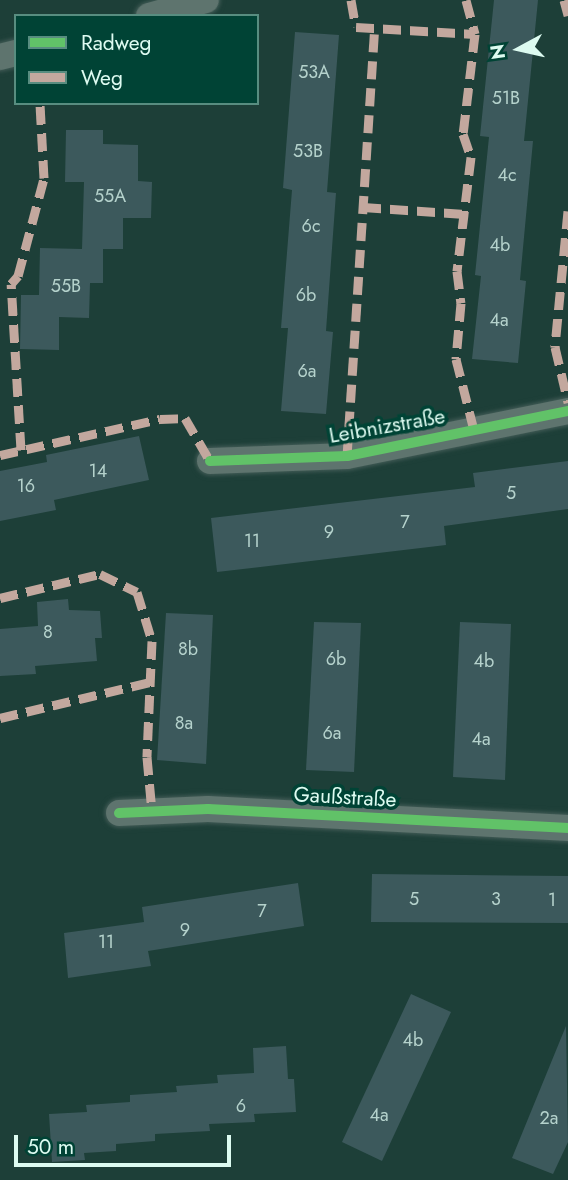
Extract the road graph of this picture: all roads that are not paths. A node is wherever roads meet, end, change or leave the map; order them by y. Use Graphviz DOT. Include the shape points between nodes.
graph roads {
  1 [pos="206,0"];
  2 [pos="156,14"];
  3 [pos="568,411"];
  4 [pos="210,461"];
  5 [pos="119,813"];
  6 [pos="568,828"];
  1 -- 2 [label="street"];
  3 -- 4 [label="street, Leibnizstraße" via="347,456"];
  5 -- 6 [label="street, Gaußstraße" via="208,809"];
}
